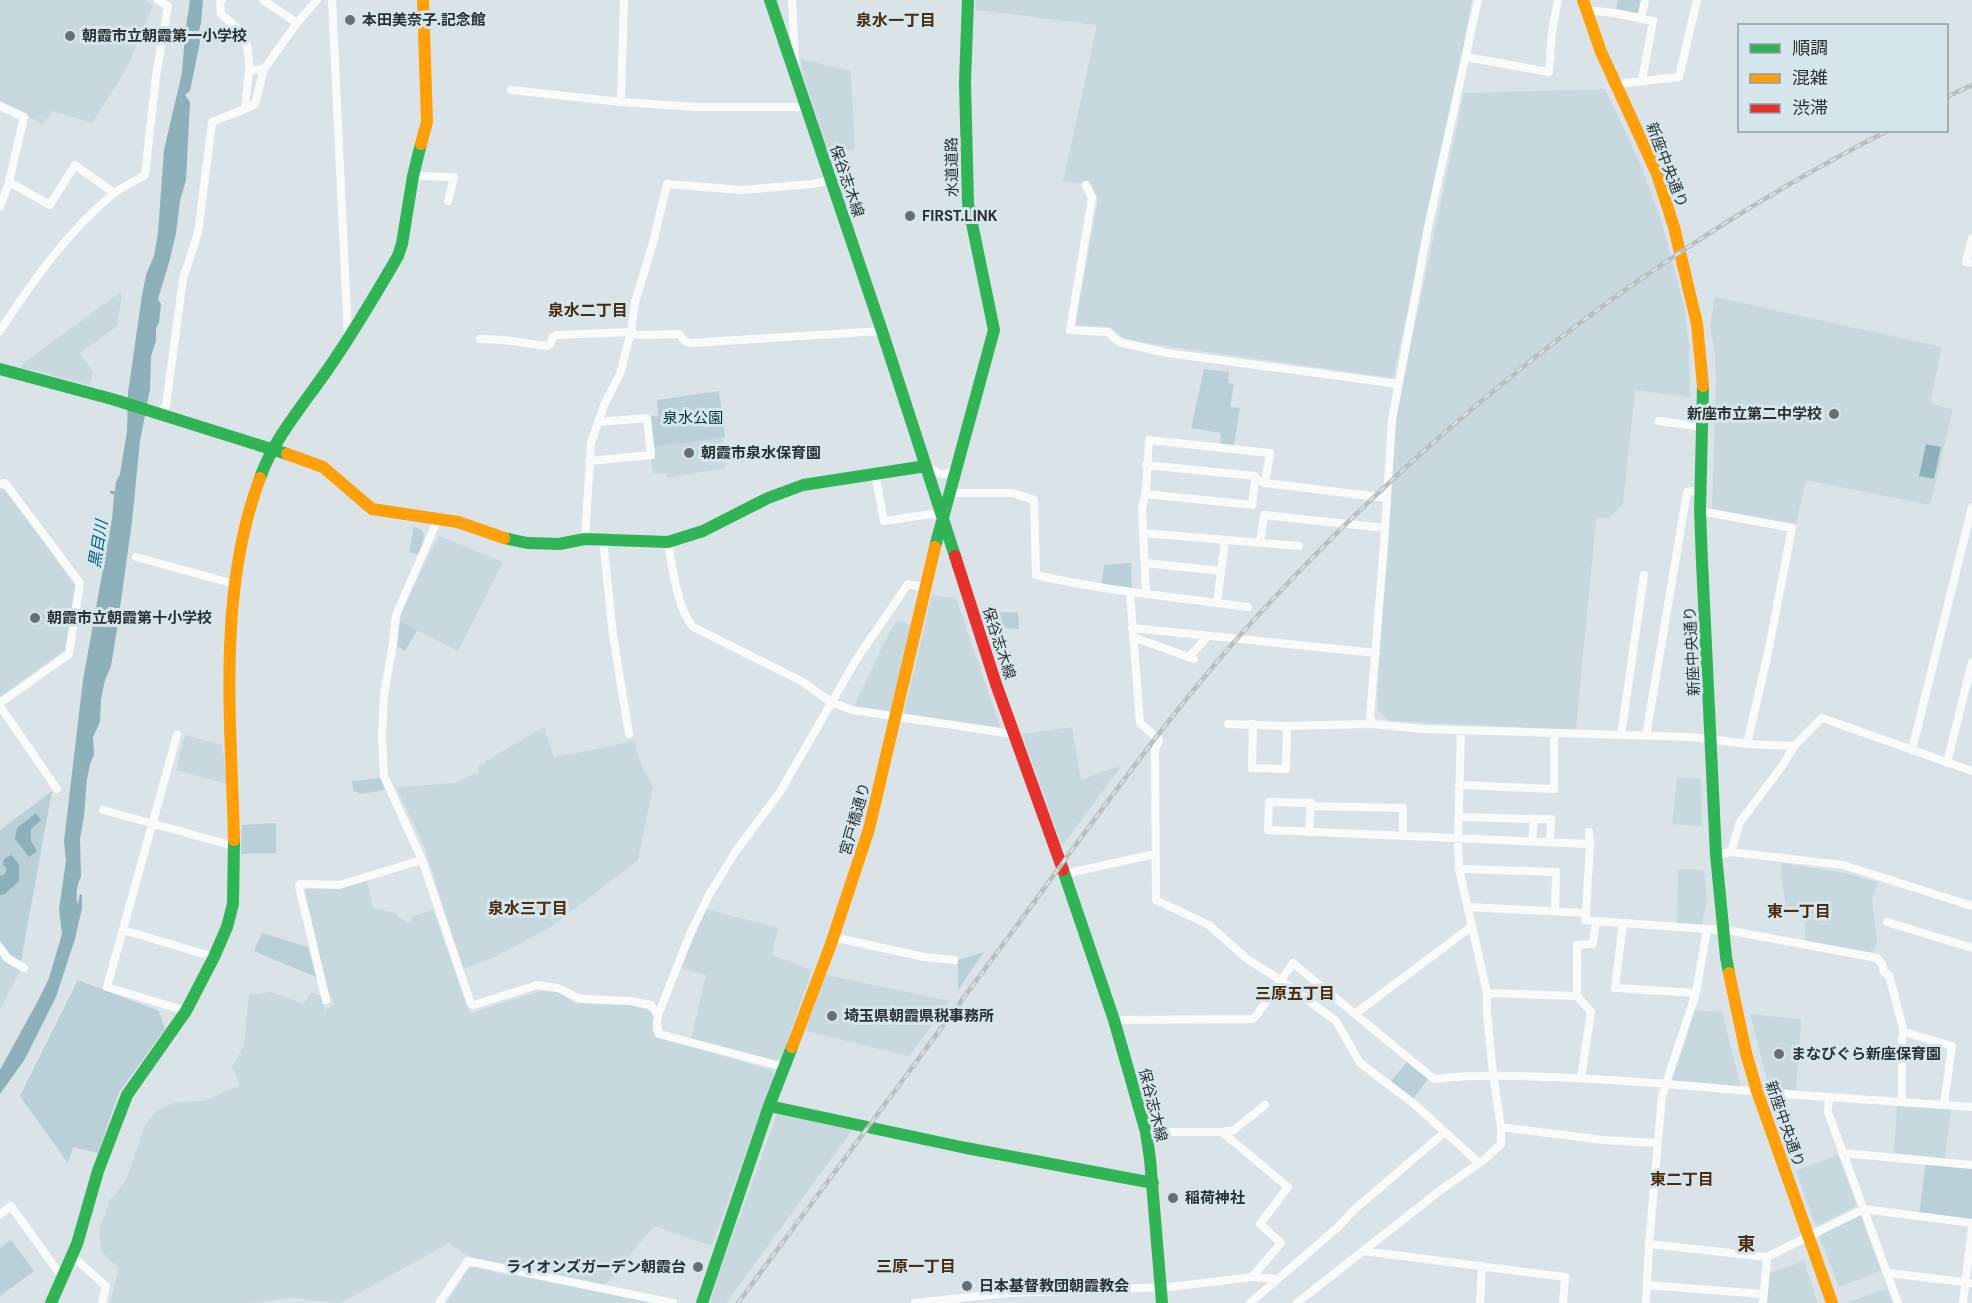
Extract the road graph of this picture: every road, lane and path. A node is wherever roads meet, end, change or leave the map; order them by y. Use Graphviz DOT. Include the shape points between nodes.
graph roads {
  1 [pos="158,0"];
  2 [pos="222,0"];
  3 [pos="263,0"];
  4 [pos="317,0"];
  5 [pos="332,0"];
  6 [pos="423,0"];
  7 [pos="624,0"];
  8 [pos="770,0"];
  9 [pos="792,0"];
  10 [pos="968,0"];
  11 [pos="1478,0"];
  12 [pos="1558,0"];
  13 [pos="1645,0"];
  14 [pos="1697,0"];
  15 [pos="1585,5"];
  16 [pos="1641,19"];
  17 [pos="297,23"];
  18 [pos="1466,57"];
  19 [pos="264,69"];
  20 [pos="249,70"];
  21 [pos="796,76"];
  22 [pos="1642,80"];
  23 [pos="1616,84"];
  24 [pos="511,90"];
  25 [pos="621,102"];
  26 [pos="0,106"];
  27 [pos="806,107"];
  28 [pos="245,109"];
  29 [pos="413,176"];
  30 [pos="831,180"];
  31 [pos="9,182"];
  32 [pos="1086,185"];
  33 [pos="114,194"];
  34 [pos="448,201"];
  35 [pos="0,207"];
  36 [pos="1972,238"];
  37 [pos="1972,263"];
  38 [pos="994,330"];
  39 [pos="0,331"];
  40 [pos="882,331"];
  41 [pos="631,332"];
  42 [pos="348,336"];
  43 [pos="480,339"];
  44 [pos="0,369"];
  45 [pos="1398,384"];
  46 [pos="160,414"];
  47 [pos="1659,421"];
  48 [pos="599,422"];
  49 [pos="1702,427"];
  50 [pos="274,448"];
  51 [pos="589,461"];
  52 [pos="1146,465"];
  53 [pos="926,466"];
  54 [pos="956,470"];
  55 [pos="875,474"];
  56 [pos="1255,479"];
  57 [pos="1265,483"];
  58 [pos="0,484"];
  59 [pos="1701,490"];
  60 [pos="950,493"];
  61 [pos="1145,494"];
  62 [pos="1387,498"];
  63 [pos="1252,505"];
  64 [pos="1972,507"];
  65 [pos="1700,511"];
  66 [pos="942,516"];
  67 [pos="438,519"];
  68 [pos="1263,524"];
  69 [pos="1385,528"];
  70 [pos="1143,533"];
  71 [pos="585,539"];
  72 [pos="603,539"];
  73 [pos="1225,540"];
  74 [pos="668,542"];
  75 [pos="1260,543"];
  76 [pos="1299,546"];
  77 [pos="136,557"];
  78 [pos="1145,563"];
  79 [pos="1221,571"];
  80 [pos="1644,575"];
  81 [pos="235,584"];
  82 [pos="926,588"];
  83 [pos="1130,592"];
  84 [pos="1149,594"];
  85 [pos="1217,603"];
  86 [pos="1248,607"];
  87 [pos="1132,632"];
  88 [pos="1208,636"];
  89 [pos="1376,653"];
  90 [pos="1972,662"];
  91 [pos="831,702"];
  92 [pos="0,704"];
  93 [pos="895,718"];
  94 [pos="1228,724"];
  95 [pos="1253,724"];
  96 [pos="1373,724"];
  97 [pos="1287,726"];
  98 [pos="1461,730"];
  99 [pos="1554,733"];
  100 [pos="629,734"];
  101 [pos="1013,734"];
  102 [pos="177,735"];
  103 [pos="1621,735"];
  104 [pos="1646,736"];
  105 [pos="1712,740"];
  106 [pos="1747,744"];
  107 [pos="1794,746"];
  108 [pos="1912,750"];
  109 [pos="1947,763"];
  110 [pos="1972,771"];
  111 [pos="1459,785"];
  112 [pos="57,789"];
  113 [pos="1311,806"];
  114 [pos="103,810"];
  115 [pos="1460,817"];
  116 [pos="1534,819"];
  117 [pos="151,823"];
  118 [pos="1309,832"];
  119 [pos="1589,832"];
  120 [pos="1403,836"];
  121 [pos="1458,838"];
  122 [pos="1532,842"];
  123 [pos="1550,842"];
  124 [pos="1590,844"];
  125 [pos="234,846"];
  126 [pos="1731,852"];
  127 [pos="1155,854"];
  128 [pos="1716,855"];
  129 [pos="422,860"];
  130 [pos="1460,869"];
  131 [pos="1064,873"];
  132 [pos="1972,906"];
  133 [pos="1468,907"];
  134 [pos="1555,910"];
  135 [pos="1586,913"];
  136 [pos="1596,921"];
  137 [pos="1887,922"];
  138 [pos="1623,923"];
  139 [pos="1471,927"];
  140 [pos="1707,929"];
  141 [pos="123,930"];
  142 [pos="1722,930"];
  143 [pos="833,938"];
  144 [pos="0,948"];
  145 [pos="1972,948"];
  146 [pos="214,957"];
  147 [pos="954,960"];
  148 [pos="24,968"];
  149 [pos="1282,981"];
  150 [pos="1487,993"];
  151 [pos="1696,993"];
  152 [pos="1577,996"];
  153 [pos="326,999"];
  154 [pos="186,1011"];
  155 [pos="657,1012"];
  156 [pos="1356,1013"];
  157 [pos="1114,1020"];
  158 [pos="1904,1032"];
  159 [pos="784,1067"];
  160 [pos="1493,1074"];
  161 [pos="1581,1078"];
  162 [pos="1666,1083"];
  163 [pos="1757,1091"];
  164 [pos="1829,1097"];
  165 [pos="1902,1102"];
  166 [pos="1944,1104"];
  167 [pos="1265,1105"];
  168 [pos="769,1106"];
  169 [pos="1972,1107"];
  170 [pos="1501,1127"];
  171 [pos="1146,1132"];
  172 [pos="1222,1132"];
  173 [pos="1445,1132"];
  174 [pos="1657,1143"];
  175 [pos="1842,1153"];
  176 [pos="1479,1163"];
  177 [pos="1972,1165"];
  178 [pos="1153,1183"];
  179 [pos="1864,1209"];
  180 [pos="0,1214"];
  181 [pos="1972,1223"];
  182 [pos="1972,1228"];
  183 [pos="1808,1235"];
  184 [pos="1648,1244"];
  185 [pos="1363,1251"];
  186 [pos="71,1255"];
  187 [pos="1767,1257"];
  188 [pos="1482,1266"];
  189 [pos="1888,1274"];
  190 [pos="62,1277"];
  191 [pos="1252,1277"];
  192 [pos="1278,1279"];
  193 [pos="1969,1282"];
  194 [pos="1647,1285"];
  195 [pos="1161,1287"];
  196 [pos="998,1298"];
  197 [pos="1763,1299"];
  198 [pos="51,1303"];
  199 [pos="102,1303"];
  200 [pos="439,1303"];
  201 [pos="674,1303"];
  202 [pos="702,1303"];
  203 [pos="915,1303"];
  204 [pos="1162,1303"];
  205 [pos="1250,1303"];
  206 [pos="1298,1303"];
  207 [pos="1480,1303"];
  208 [pos="1563,1303"];
  209 [pos="1646,1303"];
  210 [pos="1832,1303"];
  211 [pos="1898,1303"];
  212 [pos="1963,1303"];
  1 -- 33 [label="street" via="168,6 145,175"];
  2 -- 20 [label="street" via="221,14 242,32 247,44"];
  3 -- 17 [label="street"];
  4 -- 17 [label="street"];
  5 -- 42 [label="street"];
  6 -- 29 [label="street" via="427,122"];
  7 -- 25 [label="street"];
  8 -- 21 [label="street, 保谷志木線"];
  9 -- 21 [label="street"];
  10 -- 38 [label="street, 水道道路" via="968,204"];
  11 -- 18 [label="street"];
  12 -- 18 [label="street" via="1549,72"];
  13 -- 16 [label="street"];
  14 -- 22 [label="street" via="1679,77"];
  15 -- 16 [label="street"];
  15 -- 23 [label="street, 新座中央通り"];
  16 -- 22 [label="street" via="1653,21"];
  17 -- 19 [label="street"];
  18 -- 45 [label="street"];
  19 -- 20 [label="street"];
  19 -- 28 [label="street" via="255,104"];
  20 -- 28 [label="street"];
  21 -- 27 [label="street, 保谷志木線"];
  22 -- 23 [label="street"];
  23 -- 49 [label="street, 新座中央通り" via="1657,174 1684,269 1702,362"];
  24 -- 25 [label="street"];
  25 -- 27 [label="street"];
  26 -- 31 [label="street" via="24,117"];
  27 -- 30 [label="street, 保谷志木線"];
  28 -- 46 [label="street" via="212,122 198,233 183,279 166,406"];
  29 -- 34 [label="street" via="454,177"];
  29 -- 42 [label="street" via="398,256"];
  30 -- 40 [label="street, 保谷志木線"];
  30 -- 41 [label="street" via="741,190 667,184"];
  31 -- 33 [label="street" via="50,205 75,165"];
  31 -- 35 [label="street"];
  32 -- 45 [label="street" via="1092,198 1070,330 1108,332 1119,342 1161,351"];
  33 -- 39 [label="street" via="64,244 30,285"];
  36 -- 37 [label="street" via="1966,262"];
  38 -- 54 [label="street, 宮戸橋通り"];
  40 -- 41 [label="street" via="690,343 679,334"];
  40 -- 53 [label="street, 保谷志木線"];
  41 -- 43 [label="street" via="557,335 547,346"];
  41 -- 48 [label="street" via="620,375"];
  42 -- 50 [label="street"];
  44 -- 46 [label="street"];
  45 -- 62 [label="street"];
  46 -- 50 [label="street"];
  47 -- 49 [label="street"];
  48 -- 51 [label="street"];
  48 -- 51 [label="street" via="647,418 651,454"];
  49 -- 59 [label="street, 新座中央通り"];
  50 -- 67 [label="street" via="322,467 372,509"];
  50 -- 81 [label="street" via="253,496"];
  51 -- 71 [label="street"];
  52 -- 56 [label="street"];
  52 -- 57 [label="street" via="1149,440 1270,453"];
  52 -- 61 [label="street"];
  53 -- 54 [label="street" via="937,474"];
  53 -- 55 [label="street"];
  53 -- 66 [label="street, 保谷志木線"];
  54 -- 60 [label="street, 宮戸橋通り"];
  55 -- 66 [label="street" via="884,521 930,514"];
  55 -- 74 [label="street" via="786,489 706,531"];
  56 -- 57 [label="street"];
  56 -- 63 [label="street"];
  57 -- 62 [label="street"];
  58 -- 92 [label="street" via="5,483 80,583 69,654"];
  59 -- 65 [label="street, 新座中央通り"];
  59 -- 104 [label="street" via="1687,492"];
  60 -- 66 [label="street, 宮戸橋通り"];
  60 -- 83 [label="street" via="1013,493 1034,500 1036,575"];
  61 -- 63 [label="street"];
  61 -- 70 [label="street"];
  62 -- 69 [label="street"];
  63 -- 68 [label="street"];
  64 -- 108 [label="street"];
  65 -- 105 [label="street, 新座中央通り"];
  65 -- 106 [label="street" via="1792,528"];
  66 -- 82 [label="street, 宮戸橋通り"];
  66 -- 101 [label="street, 保谷志木線"];
  67 -- 71 [label="street" via="527,543 559,544"];
  67 -- 129 [label="street" via="396,615 382,736 386,784"];
  68 -- 69 [label="street" via="1264,515"];
  68 -- 75 [label="street"];
  69 -- 89 [label="street"];
  70 -- 73 [label="street"];
  70 -- 78 [label="street"];
  71 -- 72 [label="street"];
  72 -- 74 [label="street"];
  72 -- 100 [label="street"];
  73 -- 75 [label="street"];
  73 -- 79 [label="street"];
  74 -- 91 [label="street" via="676,589 693,627 802,682"];
  75 -- 76 [label="street"];
  77 -- 81 [label="street"];
  78 -- 79 [label="street"];
  78 -- 84 [label="street"];
  79 -- 85 [label="street"];
  80 -- 103 [label="street"];
  81 -- 125 [label="street" via="230,691"];
  82 -- 91 [label="street" via="908,584"];
  82 -- 93 [label="street, 宮戸橋通り"];
  83 -- 84 [label="street"];
  83 -- 87 [label="street"];
  84 -- 85 [label="street"];
  85 -- 86 [label="street"];
  87 -- 88 [label="street" via="1142,629"];
  87 -- 88 [label="street" via="1143,641 1192,658"];
  87 -- 127 [label="street" via="1140,723 1159,740 1155,750"];
  88 -- 89 [label="street"];
  89 -- 96 [label="street" via="1370,717"];
  90 -- 109 [label="street"];
  91 -- 93 [label="street"];
  91 -- 155 [label="street" via="780,792 710,893"];
  92 -- 112 [label="street"];
  93 -- 101 [label="street"];
  93 -- 143 [label="street, 宮戸橋通り" via="869,829"];
  94 -- 95 [label="street"];
  95 -- 97 [label="street"];
  95 -- 97 [label="street" via="1252,768 1286,769"];
  96 -- 97 [label="street"];
  96 -- 98 [label="street"];
  98 -- 99 [label="street"];
  98 -- 111 [label="street"];
  99 -- 103 [label="street"];
  99 -- 111 [label="street" via="1554,789"];
  101 -- 131 [label="street, 保谷志木線"];
  102 -- 117 [label="street"];
  103 -- 104 [label="street"];
  104 -- 105 [label="street"];
  105 -- 106 [label="street"];
  105 -- 128 [label="street, 新座中央通り"];
  106 -- 107 [label="street"];
  107 -- 108 [label="street" via="1822,718"];
  107 -- 126 [label="street" via="1740,822"];
  108 -- 109 [label="street"];
  109 -- 110 [label="street"];
  111 -- 115 [label="street"];
  113 -- 118 [label="street"];
  113 -- 118 [label="street" via="1269,802 1268,830"];
  113 -- 120 [label="street" via="1403,808"];
  114 -- 117 [label="street"];
  115 -- 116 [label="street"];
  115 -- 121 [label="street"];
  116 -- 122 [label="street"];
  116 -- 123 [label="street" via="1551,819"];
  117 -- 125 [label="street"];
  117 -- 141 [label="street"];
  118 -- 120 [label="street"];
  119 -- 124 [label="street"];
  120 -- 121 [label="street"];
  121 -- 122 [label="street"];
  121 -- 130 [label="street"];
  122 -- 123 [label="street"];
  123 -- 124 [label="street"];
  124 -- 135 [label="street"];
  125 -- 146 [label="street" via="233,904"];
  126 -- 128 [label="street"];
  126 -- 132 [label="street" via="1843,865"];
  127 -- 131 [label="street"];
  127 -- 149 [label="street" via="1156,900 1209,925 1247,959"];
  128 -- 142 [label="street, 新座中央通り"];
  129 -- 153 [label="street" via="339,885 298,886"];
  129 -- 155 [label="street" via="471,1004 545,985 579,998 651,1005"];
  130 -- 133 [label="street"];
  130 -- 134 [label="street" via="1556,872"];
  131 -- 157 [label="street, 保谷志木線"];
  133 -- 134 [label="street"];
  133 -- 139 [label="street"];
  134 -- 135 [label="street"];
  135 -- 136 [label="street" via="1585,920"];
  136 -- 138 [label="street"];
  136 -- 152 [label="street" via="1593,944 1577,945"];
  137 -- 145 [label="street"];
  138 -- 140 [label="street"];
  138 -- 151 [label="street" via="1615,988"];
  139 -- 150 [label="street"];
  139 -- 156 [label="street"];
  140 -- 142 [label="street"];
  140 -- 151 [label="street"];
  141 -- 146 [label="street"];
  141 -- 154 [label="street" via="107,987"];
  142 -- 158 [label="street" via="1877,958 1889,975"];
  142 -- 163 [label="street, 新座中央通り" via="1738,1019"];
  143 -- 147 [label="street"];
  143 -- 159 [label="street, 宮戸橋通り"];
  144 -- 148 [label="street" via="7,958"];
  146 -- 154 [label="street"];
  149 -- 156 [label="street" via="1293,963"];
  149 -- 157 [label="street" via="1252,1019"];
  149 -- 173 [label="street" via="1336,1021 1360,1063"];
  150 -- 152 [label="street"];
  150 -- 160 [label="street"];
  151 -- 162 [label="street"];
  152 -- 161 [label="street" via="1591,1012"];
  154 -- 186 [label="street" via="127,1095"];
  155 -- 159 [label="street" via="659,1034"];
  156 -- 160 [label="street" via="1434,1079"];
  157 -- 171 [label="street, 保谷志木線"];
  158 -- 165 [label="street"];
  158 -- 166 [label="street" via="1952,1046"];
  159 -- 168 [label="street, 宮戸橋通り"];
  160 -- 161 [label="street"];
  160 -- 170 [label="street"];
  161 -- 162 [label="street"];
  162 -- 163 [label="street"];
  162 -- 174 [label="street"];
  163 -- 164 [label="street"];
  163 -- 183 [label="street, 新座中央通り"];
  164 -- 165 [label="street"];
  164 -- 175 [label="street" via="1828,1112"];
  165 -- 166 [label="street"];
  166 -- 169 [label="street"];
  167 -- 172 [label="street" via="1234,1130"];
  168 -- 178 [label="street"];
  168 -- 202 [label="street, 宮戸橋通り"];
  170 -- 174 [label="street"];
  170 -- 176 [label="street" via="1501,1144"];
  171 -- 172 [label="street"];
  171 -- 178 [label="street, 保谷志木線"];
  172 -- 191 [label="street" via="1288,1187 1260,1224 1281,1243"];
  173 -- 176 [label="street"];
  173 -- 192 [label="street"];
  174 -- 184 [label="street"];
  175 -- 177 [label="street"];
  175 -- 179 [label="street"];
  176 -- 185 [label="street"];
  178 -- 195 [label="street, 保谷志木線"];
  179 -- 181 [label="street"];
  179 -- 183 [label="street"];
  179 -- 189 [label="street"];
  180 -- 190 [label="street" via="11,1206"];
  182 -- 193 [label="street"];
  183 -- 187 [label="street"];
  183 -- 210 [label="street, 新座中央通り"];
  184 -- 187 [label="street"];
  184 -- 194 [label="street"];
  185 -- 188 [label="street"];
  185 -- 206 [label="street"];
  186 -- 190 [label="street"];
  186 -- 199 [label="street" via="106,1286"];
  187 -- 197 [label="street"];
  188 -- 207 [label="street"];
  188 -- 208 [label="street" via="1565,1276"];
  189 -- 193 [label="street"];
  189 -- 211 [label="street"];
  190 -- 198 [label="street"];
  191 -- 192 [label="street"];
  191 -- 195 [label="street"];
  192 -- 205 [label="street"];
  193 -- 212 [label="street"];
  194 -- 197 [label="street"];
  194 -- 209 [label="street"];
  195 -- 196 [label="street"];
  195 -- 204 [label="street, 保谷志木線"];
  196 -- 203 [label="street"];
  200 -- 201 [label="street" via="468,1261"];
}
